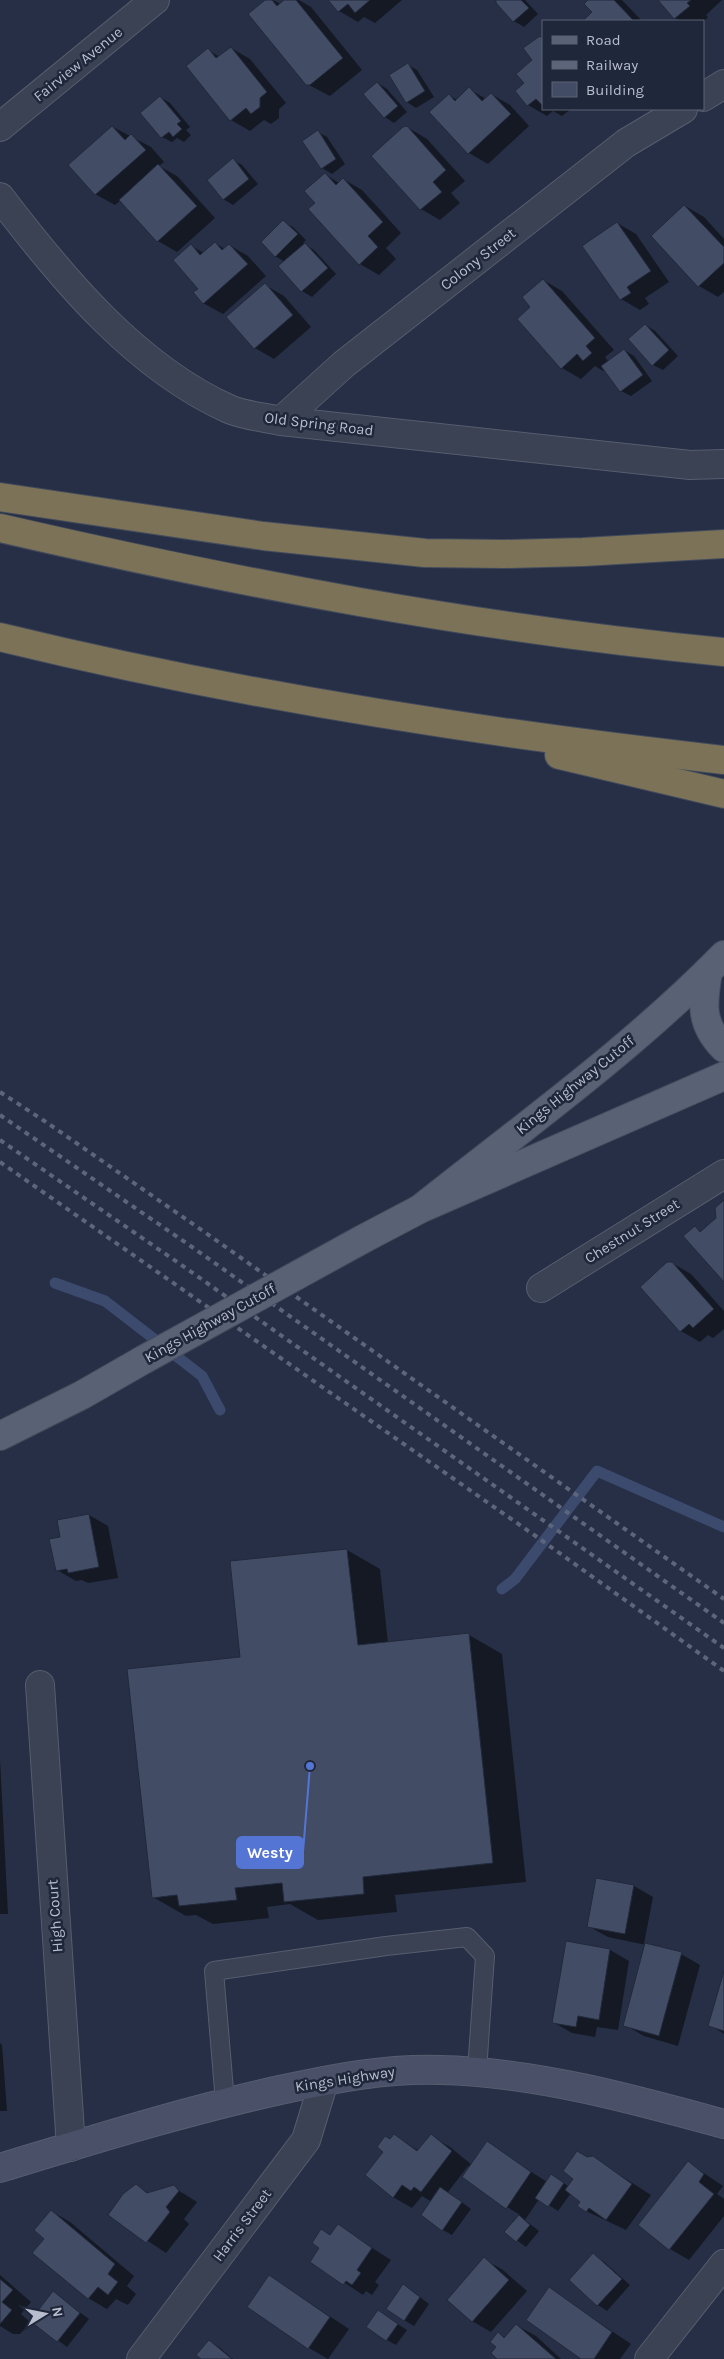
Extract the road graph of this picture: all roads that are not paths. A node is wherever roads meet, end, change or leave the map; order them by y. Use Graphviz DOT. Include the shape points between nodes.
graph roads {
  1 [pos="155,0"];
  2 [pos="724,84"];
  3 [pos="704,96"];
  4 [pos="681,110"];
  5 [pos="0,127"];
  6 [pos="0,196"];
  7 [pos="281,421"];
  8 [pos="724,464"];
  9 [pos="0,497"];
  10 [pos="0,528"];
  11 [pos="724,544"];
  12 [pos="0,637"];
  13 [pos="724,652"];
  14 [pos="421,721"];
  15 [pos="724,760"];
  16 [pos="724,794"];
  17 [pos="716,963"];
  18 [pos="724,1048"];
  19 [pos="724,1076"];
  20 [pos="724,1174"];
  21 [pos="420,1209"];
  22 [pos="541,1288"];
  23 [pos="0,1436"];
  24 [pos="40,1685"];
  25 [pos="476,2072"];
  26 [pos="324,2081"];
  27 [pos="225,2102"];
  28 [pos="724,2124"];
  29 [pos="71,2147"];
  30 [pos="0,2168"];
  31 [pos="724,2264"];
  32 [pos="140,2359"];
  33 [pos="649,2359"];
  1 -- 5 [label="street, Fairview Avenue"];
  2 -- 3 [label="street"];
  4 -- 7 [label="street, Colony Street" via="626,143 344,364"];
  6 -- 7 [label="street, Old Spring Road" via="42,252 121,335 177,382 231,410"];
  7 -- 8 [label="street, Old Spring Road" via="690,465"];
  9 -- 11 [label="highway" via="253,535 425,553 573,553"];
  10 -- 13 [label="highway" via="211,574 336,597 590,636"];
  12 -- 14 [label="highway" via="165,674"];
  14 -- 15 [label="highway"];
  14 -- 16 [label="highway"];
  17 -- 18 [label="main road" via="704,1010 706,1024"];
  17 -- 21 [label="main road, Kings Highway Cutoff" via="603,1065"];
  19 -- 21 [label="main road, Kings Highway Cutoff"];
  20 -- 22 [label="street, Chestnut Street"];
  21 -- 23 [label="main road, Kings Highway Cutoff, bridge" via="82,1395"];
  24 -- 29 [label="street, High Court"];
  25 -- 26 [label="main road, Kings Highway" via="401,2070"];
  25 -- 27 [label="lane" via="485,1956 467,1937 386,1946 214,1971"];
  25 -- 28 [label="main road, Kings Highway" via="520,2076"];
  26 -- 27 [label="main road, Kings Highway"];
  26 -- 32 [label="street, Harris Street" via="306,2140"];
  27 -- 29 [label="main road, Kings Highway"];
  29 -- 30 [label="main road, Kings Highway"];
  31 -- 33 [label="street"];
}
